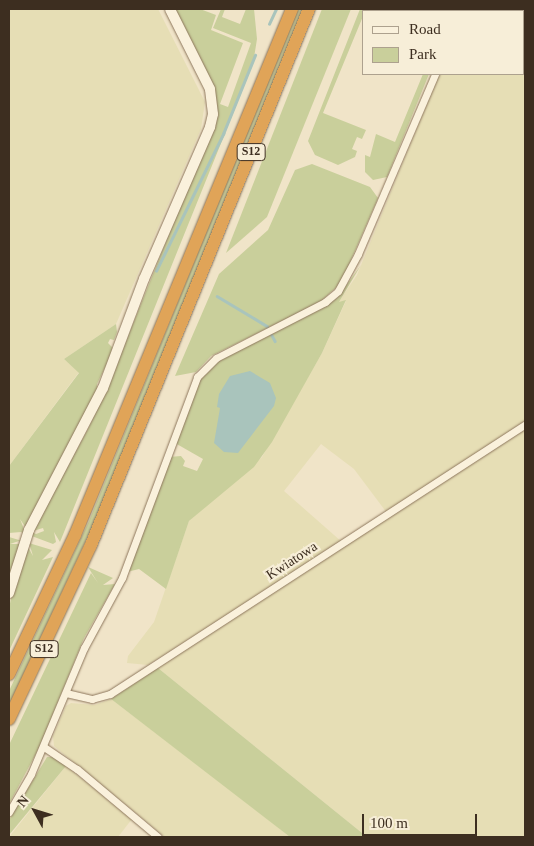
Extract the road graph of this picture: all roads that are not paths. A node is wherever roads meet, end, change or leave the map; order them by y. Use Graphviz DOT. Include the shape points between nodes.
graph roads {
  1 [pos="170,9"];
  2 [pos="292,9"];
  3 [pos="309,9"];
  4 [pos="435,75"];
  5 [pos="525,424"];
  6 [pos="9,592"];
  7 [pos="9,674"];
  8 [pos="66,692"];
  9 [pos="9,719"];
  10 [pos="44,747"];
  11 [pos="9,812"];
  12 [pos="158,837"];
  1 -- 6 [label="street" via="210,88 210,127 144,279 103,388 29,530"];
  2 -- 7 [label="highway, S12" via="75,535"];
  3 -- 9 [label="highway, S12" via="91,545"];
  4 -- 8 [label="street" via="358,254 338,291 325,302 216,358 197,377 125,569 84,648"];
  5 -- 8 [label="street, Kwiatowa" via="110,694 92,699"];
  8 -- 10 [label="street"];
  10 -- 11 [label="street"];
  10 -- 12 [label="street" via="77,769"];
}
